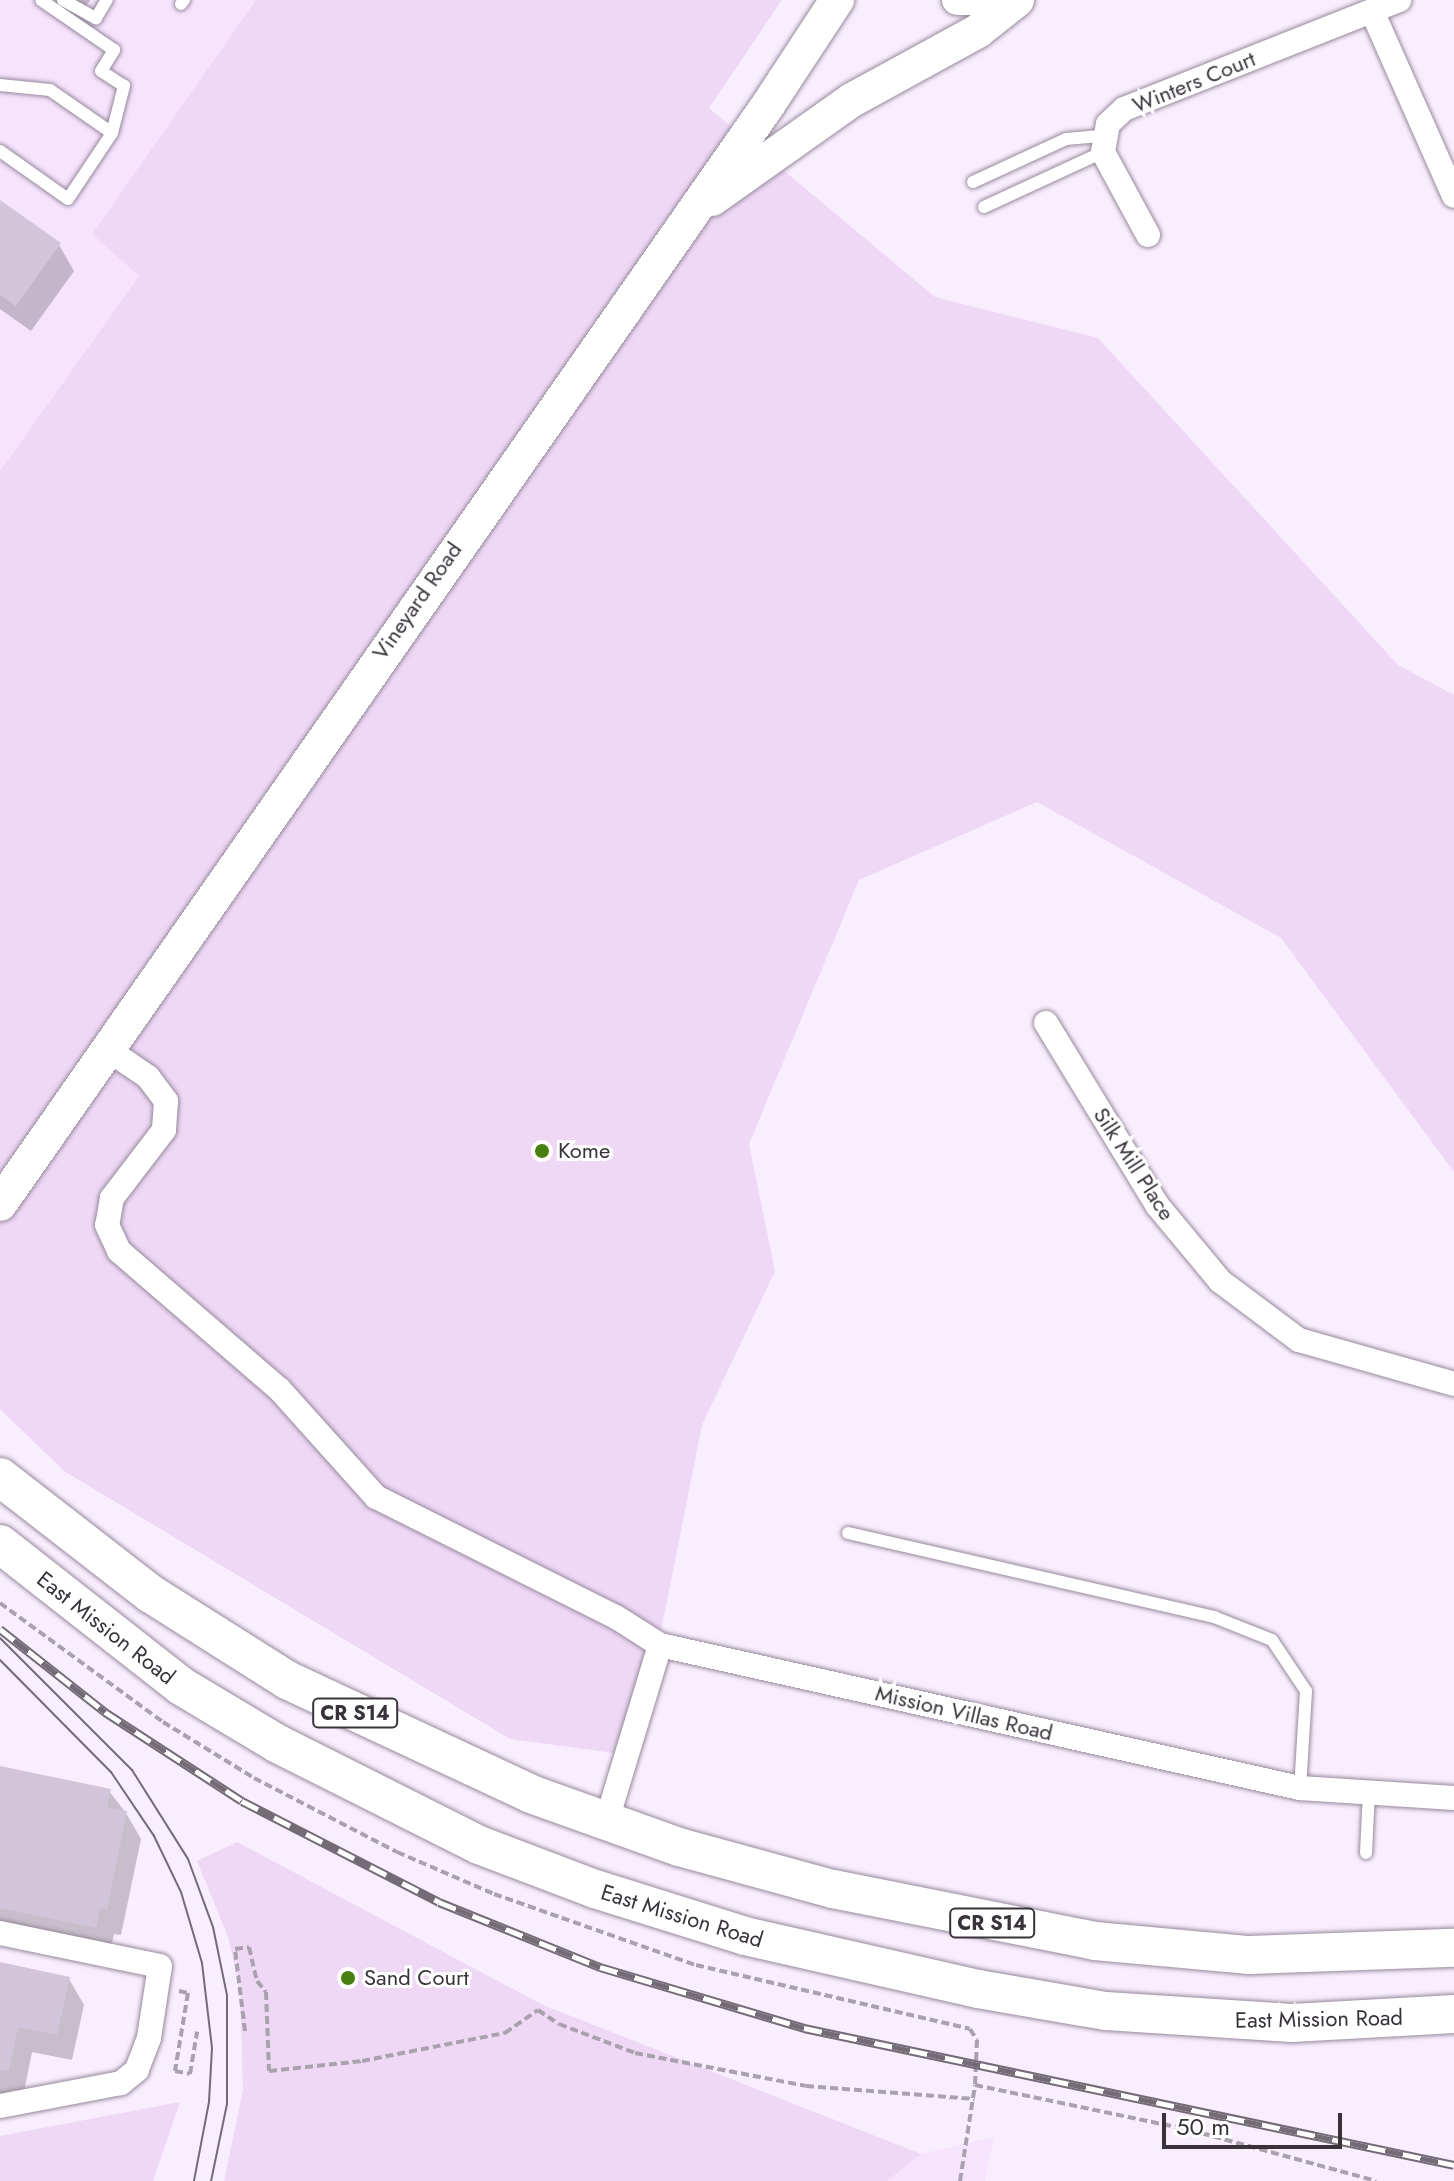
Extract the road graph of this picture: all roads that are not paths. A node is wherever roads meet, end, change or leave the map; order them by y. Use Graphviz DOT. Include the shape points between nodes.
graph roads {
  1 [pos="41,0"];
  2 [pos="63,0"];
  3 [pos="107,0"];
  4 [pos="837,0"];
  5 [pos="957,0"];
  6 [pos="1006,0"];
  7 [pos="1017,0"];
  8 [pos="1399,0"];
  9 [pos="1372,11"];
  10 [pos="0,85"];
  11 [pos="112,133"];
  12 [pos="1103,144"];
  13 [pos="0,151"];
  14 [pos="973,182"];
  15 [pos="1454,196"];
  16 [pos="984,207"];
  17 [pos="689,215"];
  18 [pos="1148,235"];
  19 [pos="1046,1023"];
  20 [pos="107,1049"];
  21 [pos="0,1204"];
  22 [pos="1454,1384"];
  23 [pos="0,1477"];
  24 [pos="848,1533"];
  25 [pos="0,1544"];
  26 [pos="0,1571"];
  27 [pos="660,1645"];
  28 [pos="181,1686"];
  29 [pos="1300,1788"];
  30 [pos="1369,1792"];
  31 [pos="1454,1798"];
  32 [pos="606,1823"];
  33 [pos="1366,1853"];
  34 [pos="0,1933"];
  35 [pos="1454,1948"];
  36 [pos="1454,2014"];
  37 [pos="0,2106"];
  1 -- 11 [label="lane" via="114,50 101,71 124,86"];
  2 -- 3 [label="lane" via="96,18"];
  4 -- 17 [label="main road, Vineyard Road"];
  5 -- 6 [label="street"];
  7 -- 17 [label="main road" via="978,31 852,100"];
  8 -- 9 [label="street, Winters Court"];
  9 -- 12 [label="street, Winters Court" via="1124,109 1108,124"];
  9 -- 15 [label="street"];
  10 -- 11 [label="lane" via="50,90"];
  11 -- 13 [label="lane" via="68,199"];
  12 -- 14 [label="lane" via="1066,139"];
  12 -- 16 [label="lane"];
  12 -- 18 [label="street"];
  17 -- 20 [label="main road, Vineyard Road"];
  19 -- 22 [label="street, Silk Mill Place" via="1157,1205 1220,1281 1299,1340"];
  20 -- 21 [label="main road, Vineyard Road"];
  20 -- 27 [label="street, Mission Villas Road" via="148,1077 166,1101 164,1130 112,1198 107,1225 119,1251 279,1389 376,1497 616,1617"];
  23 -- 32 [label="main road, CR S14" via="151,1594 287,1680 459,1762"];
  24 -- 29 [label="lane" via="1214,1617 1272,1640 1306,1691"];
  25 -- 28 [label="main road, East Mission Road / CR S14"];
  26 -- 28 [label="main road" via="34,1598"];
  27 -- 29 [label="street, Mission Villas Road"];
  27 -- 32 [label="street"];
  28 -- 36 [label="main road, East Mission Road / CR S14" via="358,1787 479,1845 595,1889 745,1936 978,1989 1106,2011 1292,2023"];
  29 -- 30 [label="street, Mission Villas Road"];
  30 -- 31 [label="street, Mission Villas Road"];
  30 -- 33 [label="lane"];
  32 -- 35 [label="main road, CR S14" via="833,1889 1095,1941 1249,1955"];
  34 -- 37 [label="street" via="160,1966 149,2038 137,2070 121,2083"];
}
